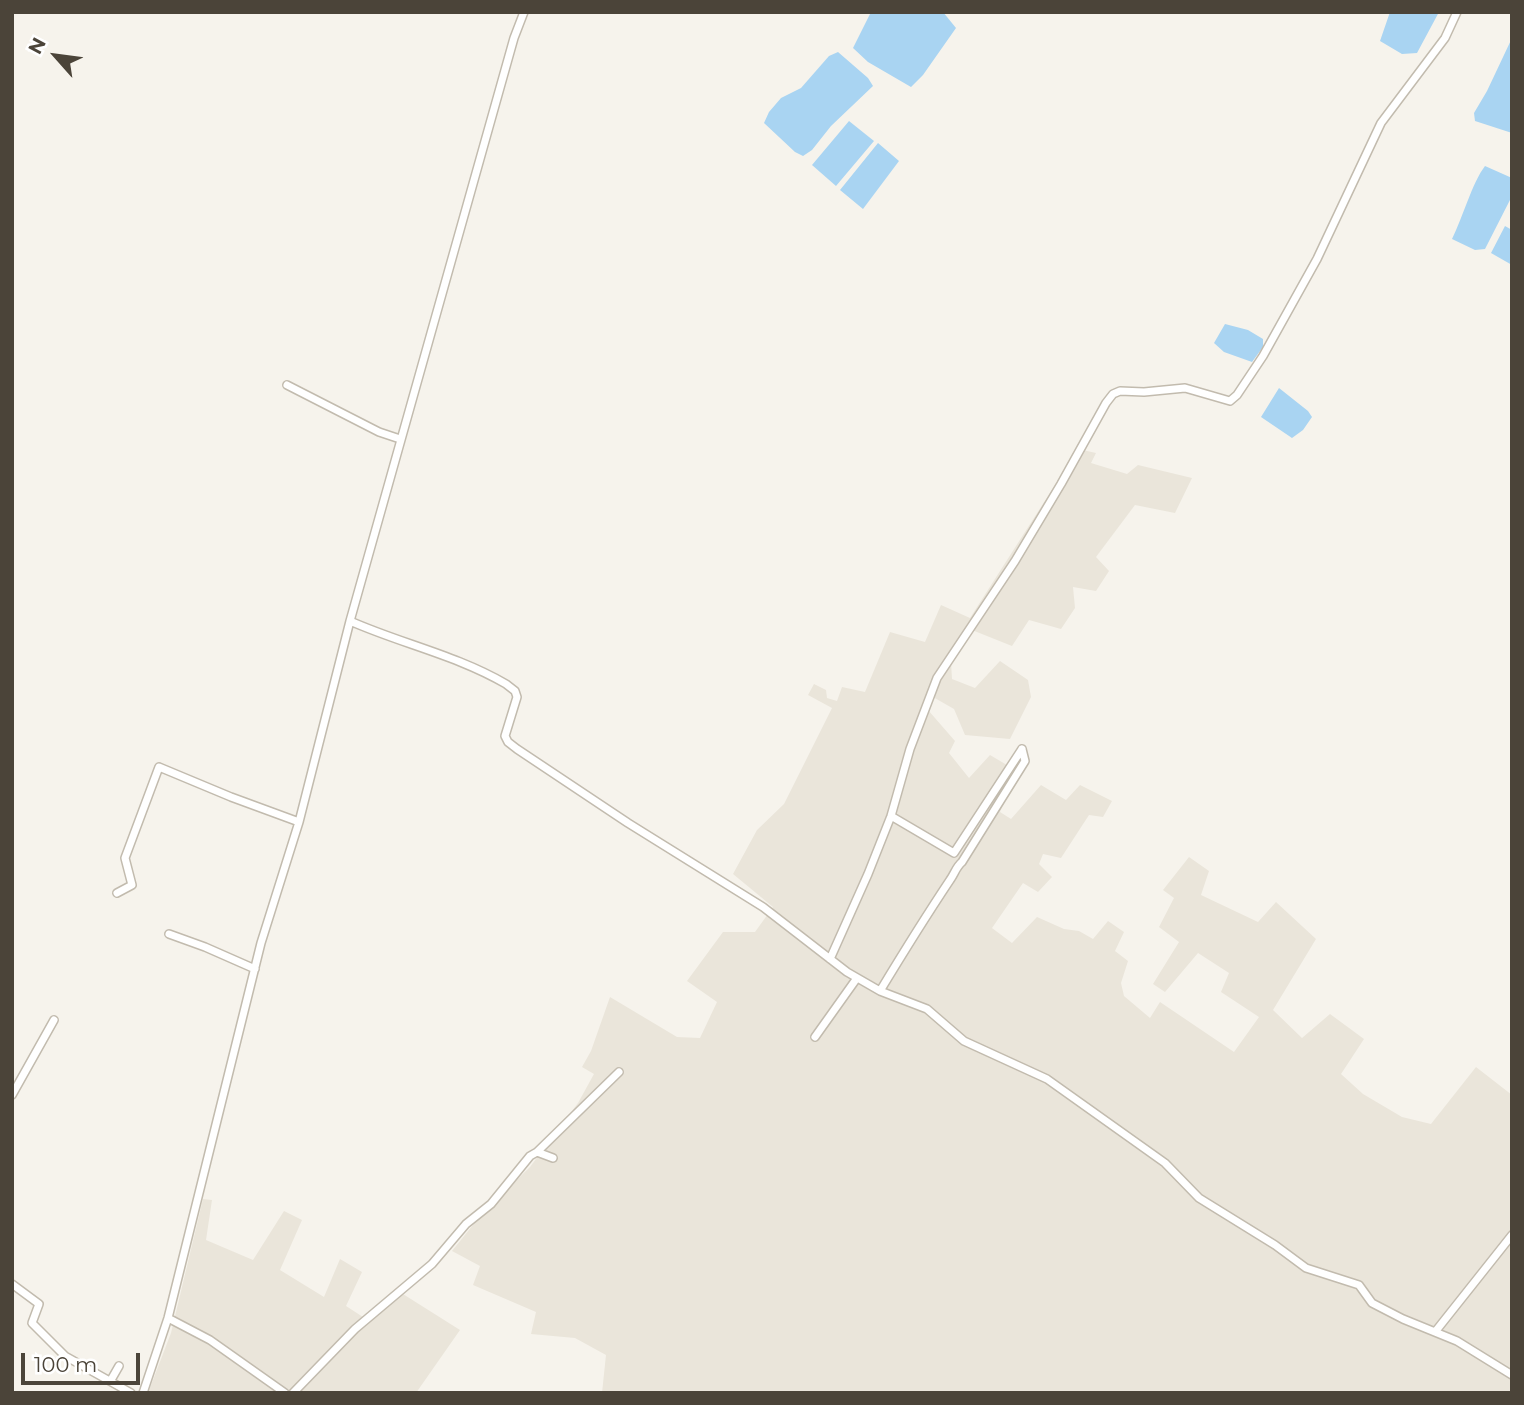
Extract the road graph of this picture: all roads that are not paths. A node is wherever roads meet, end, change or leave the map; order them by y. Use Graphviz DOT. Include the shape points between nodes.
graph roads {
  1 [pos="524,12"];
  2 [pos="1457,12"];
  3 [pos="287,385"];
  4 [pos="400,439"];
  5 [pos="350,621"];
  6 [pos="891,816"];
  7 [pos="299,822"];
  8 [pos="117,893"];
  9 [pos="169,934"];
  10 [pos="830,959"];
  11 [pos="255,969"];
  12 [pos="857,978"];
  13 [pos="880,991"];
  14 [pos="54,1020"];
  15 [pos="815,1037"];
  16 [pos="619,1072"];
  17 [pos="12,1095"];
  18 [pos="537,1152"];
  19 [pos="552,1158"];
  20 [pos="1512,1235"];
  21 [pos="12,1284"];
  22 [pos="168,1318"];
  23 [pos="1435,1332"];
  24 [pos="119,1366"];
  25 [pos="1512,1375"];
  26 [pos="111,1380"];
  27 [pos="131,1393"];
  28 [pos="142,1393"];
  29 [pos="285,1393"];
  30 [pos="293,1393"];
  1 -- 4 [label="street"];
  2 -- 6 [label="street" via="1445,38 1381,123 1317,259 1237,395 1230,401 1185,388 1120,391 1106,403 1014,561 937,678"];
  3 -- 4 [label="street"];
  4 -- 5 [label="street"];
  5 -- 7 [label="street"];
  5 -- 10 [label="street" via="437,651 506,684 517,697 506,731 508,742 762,907"];
  6 -- 10 [label="street"];
  6 -- 13 [label="street" via="954,853 1022,749 1024,761"];
  7 -- 8 [label="street" via="159,767 125,858 132,886"];
  7 -- 11 [label="street"];
  9 -- 11 [label="street"];
  10 -- 12 [label="street"];
  11 -- 22 [label="street"];
  12 -- 13 [label="street"];
  12 -- 15 [label="street"];
  13 -- 23 [label="street" via="927,1009 964,1041 1047,1079 1165,1163 1199,1198 1306,1268 1359,1285 1372,1303"];
  14 -- 17 [label="street"];
  16 -- 18 [label="street"];
  18 -- 19 [label="street"];
  18 -- 30 [label="street" via="432,1264 355,1329"];
  20 -- 23 [label="street"];
  21 -- 26 [label="street" via="39,1304 32,1323 51,1344"];
  22 -- 28 [label="street"];
  22 -- 29 [label="street" via="210,1340"];
  23 -- 25 [label="street"];
  24 -- 26 [label="street"];
  26 -- 27 [label="street"];
}
